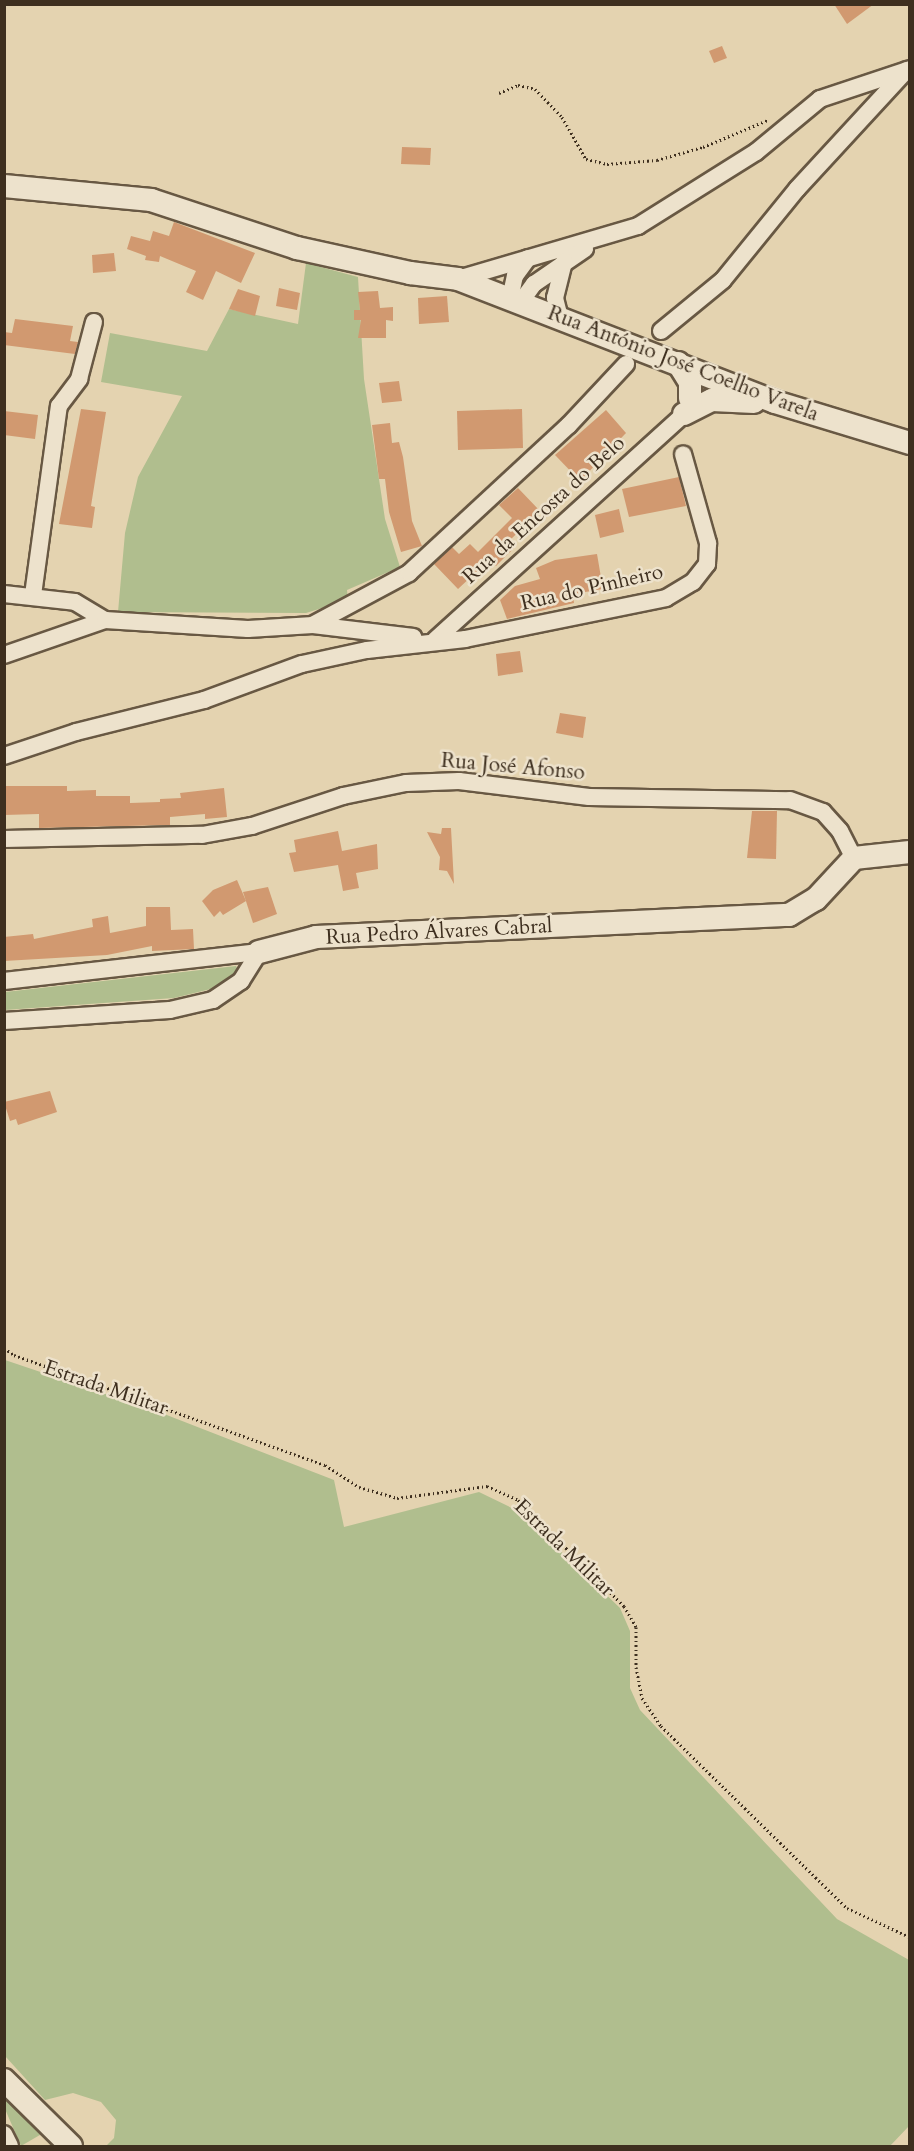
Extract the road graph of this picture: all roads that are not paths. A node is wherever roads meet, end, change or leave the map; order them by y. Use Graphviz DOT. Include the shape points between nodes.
graph roads {
  1 [pos="908,69"];
  2 [pos="4,186"];
  3 [pos="607,237"];
  4 [pos="528,258"];
  5 [pos="564,261"];
  6 [pos="458,279"];
  7 [pos="515,301"];
  8 [pos="560,318"];
  9 [pos="94,322"];
  10 [pos="661,331"];
  11 [pos="678,363"];
  12 [pos="626,364"];
  13 [pos="713,377"];
  14 [pos="775,402"];
  15 [pos="696,404"];
  16 [pos="909,443"];
  17 [pos="683,454"];
  18 [pos="4,594"];
  19 [pos="33,595"];
  20 [pos="105,620"];
  21 [pos="313,625"];
  22 [pos="435,640"];
  23 [pos="4,656"];
  24 [pos="4,756"];
  25 [pos="4,839"];
  26 [pos="909,852"];
  27 [pos="854,858"];
  28 [pos="259,951"];
  29 [pos="4,981"];
  30 [pos="4,1021"];
  31 [pos="4,2080"];
  32 [pos="4,2134"];
  33 [pos="10,2146"];
  34 [pos="71,2146"];
  1 -- 3 [label="street" via="820,99 756,152 667,212"];
  1 -- 10 [label="street" via="797,189 723,280"];
  2 -- 6 [label="street, Rua António José Coelho Varela" via="151,200 297,248"];
  3 -- 4 [label="street"];
  3 -- 5 [label="street"];
  4 -- 6 [label="street"];
  4 -- 7 [label="street" via="515,276"];
  5 -- 7 [label="street"];
  5 -- 8 [label="street" via="556,280"];
  6 -- 7 [label="street, Rua António José Coelho Varela"];
  7 -- 8 [label="street, Rua António José Coelho Varela"];
  8 -- 11 [label="street, Rua António José Coelho Varela"];
  9 -- 19 [label="street" via="79,379 59,406"];
  11 -- 13 [label="street, Rua António José Coelho Varela"];
  11 -- 15 [label="street" via="690,382"];
  12 -- 21 [label="street" via="568,426 409,573"];
  13 -- 14 [label="street, Rua António José Coelho Varela"];
  13 -- 15 [label="street" via="716,390"];
  14 -- 15 [label="street"];
  14 -- 16 [label="street, Rua António José Coelho Varela"];
  15 -- 22 [label="street, Rua da Encosta do Belo"];
  17 -- 22 [label="street, Rua do Pinheiro" via="708,543 708,564 693,582 666,598 465,639"];
  18 -- 19 [label="street"];
  19 -- 20 [label="street" via="75,602"];
  20 -- 21 [label="street" via="248,629"];
  20 -- 23 [label="street"];
  21 -- 22 [label="street"];
  22 -- 24 [label="street" via="302,664 204,700 76,732"];
  25 -- 27 [label="street, Rua José Afonso" via="202,835 252,826 342,796 406,783 459,781 589,797 790,800 823,812 840,831"];
  26 -- 27 [label="street"];
  27 -- 28 [label="street, Rua Pedro Álvares Cabral" via="806,908 789,915 316,937"];
  28 -- 29 [label="street, Rua Pedro Álvares Cabral"];
  28 -- 30 [label="street" via="241,981 213,1000 170,1010"];
  31 -- 34 [label="street"];
  32 -- 33 [label="street"];
}
